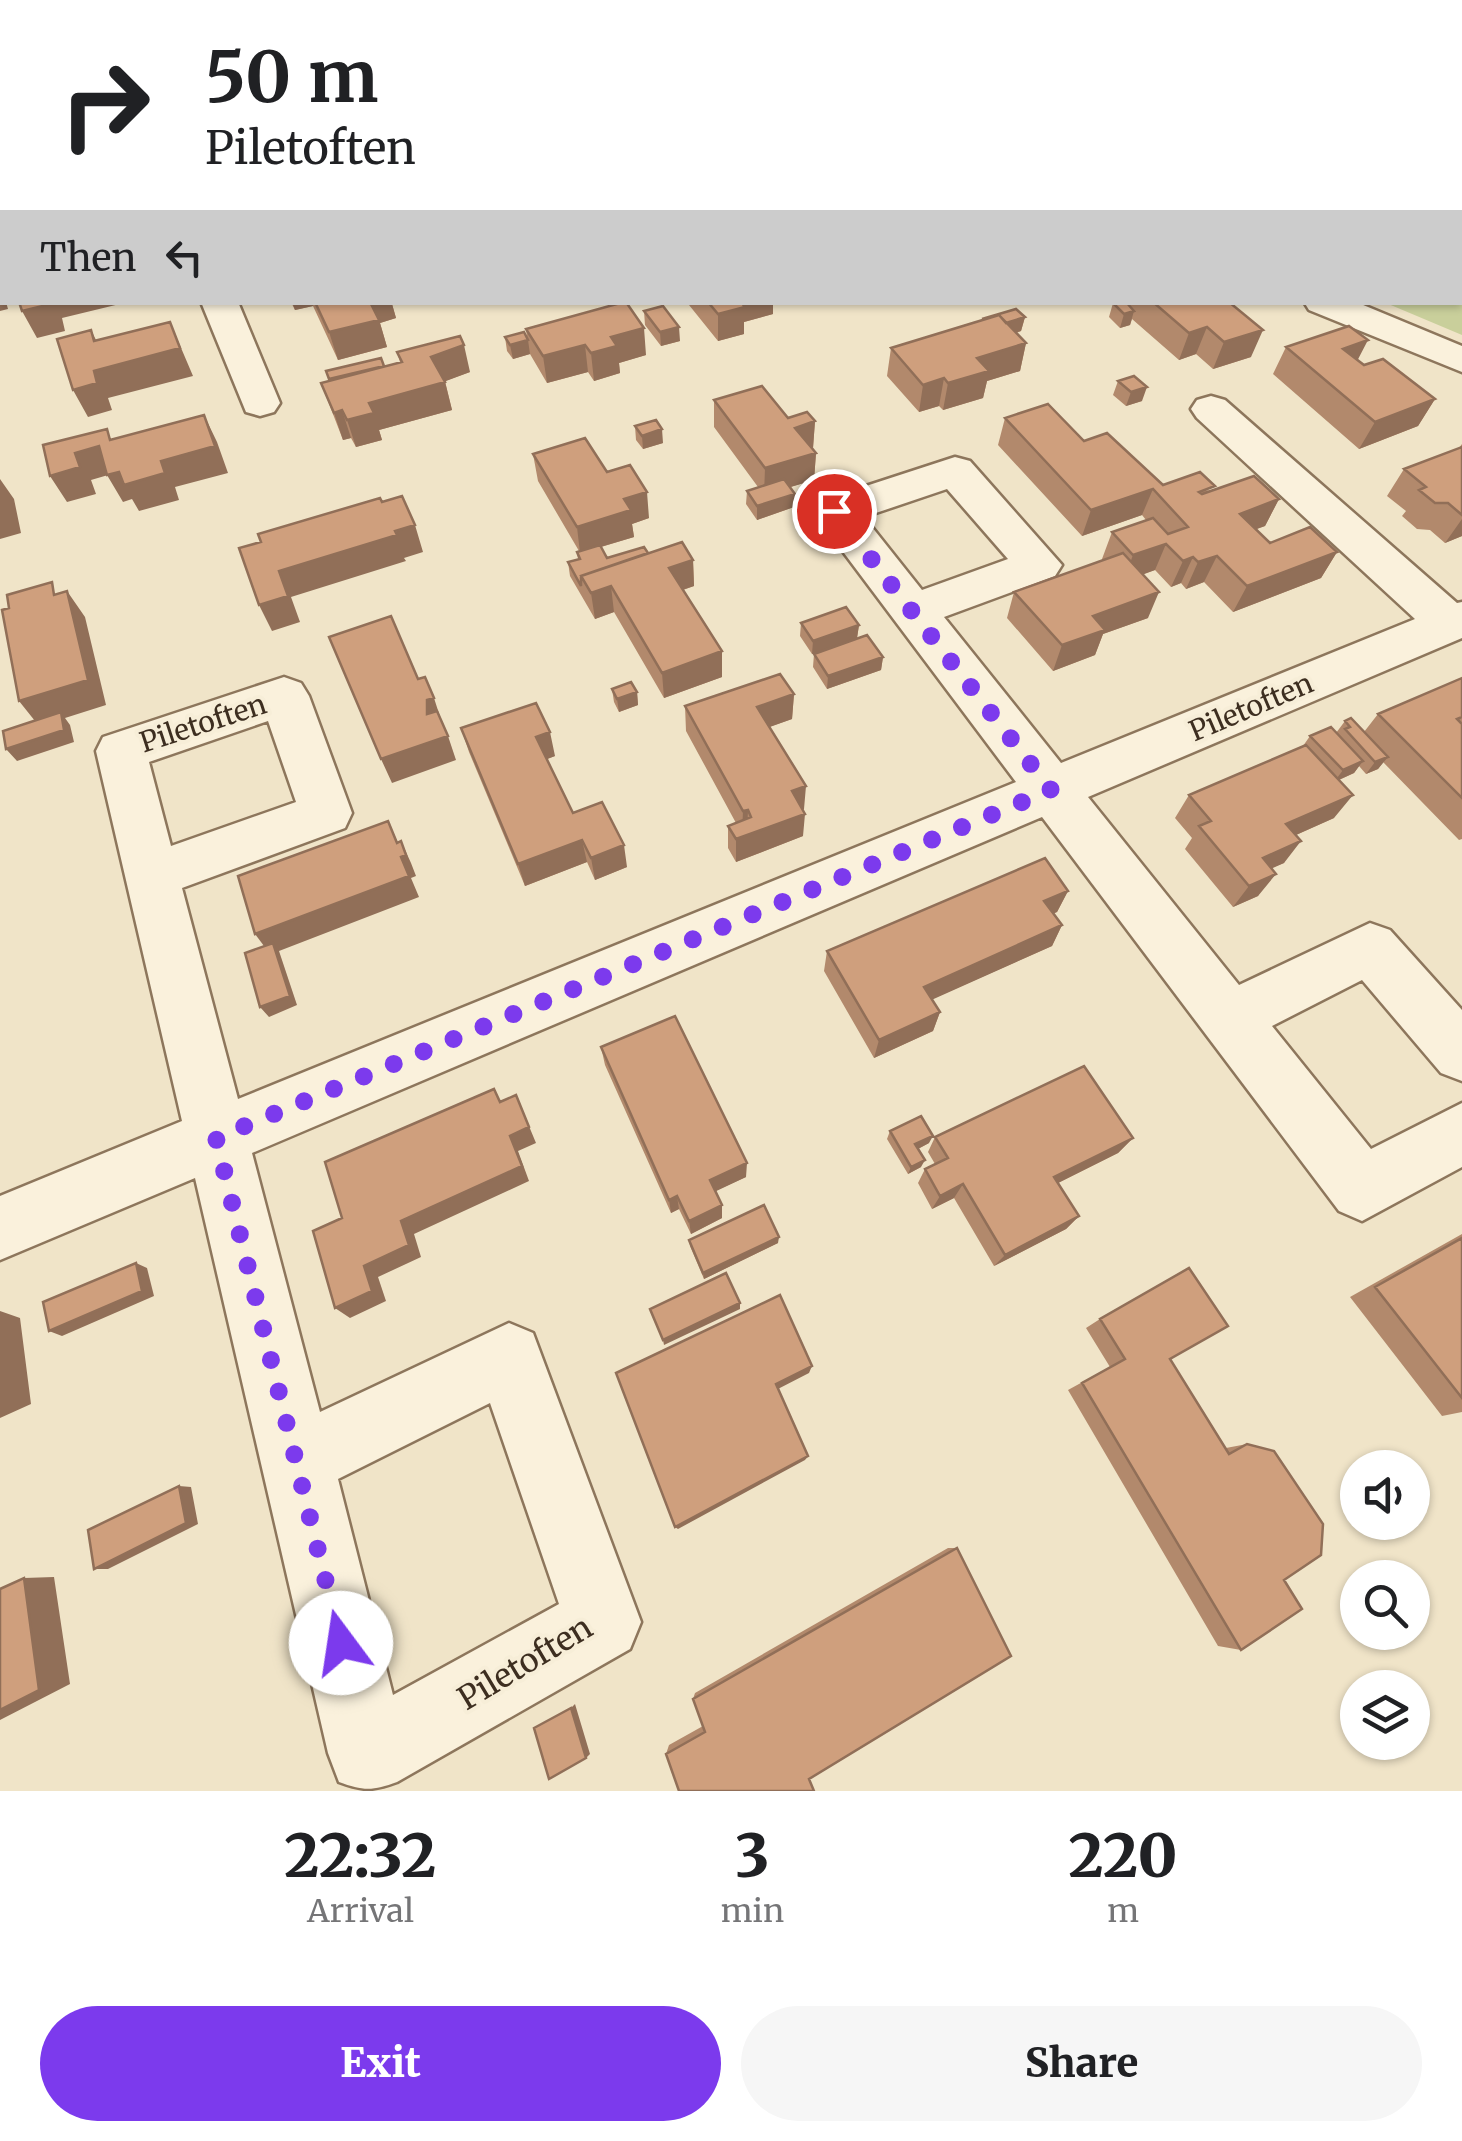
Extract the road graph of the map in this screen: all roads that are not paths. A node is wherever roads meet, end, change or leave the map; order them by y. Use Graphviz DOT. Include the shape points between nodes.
graph roads {
  1 [pos="219,305"];
  2 [pos="1329,305"];
  3 [pos="1462,360"];
  4 [pos="260,403"];
  5 [pos="1211,409"];
  6 [pos="913,611"];
  7 [pos="1456,622"];
  8 [pos="1051,790"];
  9 [pos="152,876"];
  10 [pos="1230,1018"];
  11 [pos="1462,1053"];
  12 [pos="1462,1133"];
  13 [pos="216,1138"];
  14 [pos="0,1228"];
  15 [pos="296,1461"];
  1 -- 4 [label="street"];
  2 -- 3 [label="street"];
  5 -- 7 [label="street, Piletoften"];
  6 -- 8 [label="street"];
  7 -- 8 [label="street, Piletoften"];
  8 -- 10 [label="street"];
  8 -- 13 [label="street, Piletoften"];
  9 -- 13 [label="street, Piletoften"];
  10 -- 11 [label="street" via="1370,948"];
  10 -- 12 [label="street" via="1362,1189"];
  13 -- 14 [label="street, Piletoften"];
  13 -- 15 [label="street, Piletoften"];
  15 -- 15 [label="street, Piletoften" via="509,1357 603,1622 368,1753"];
}
